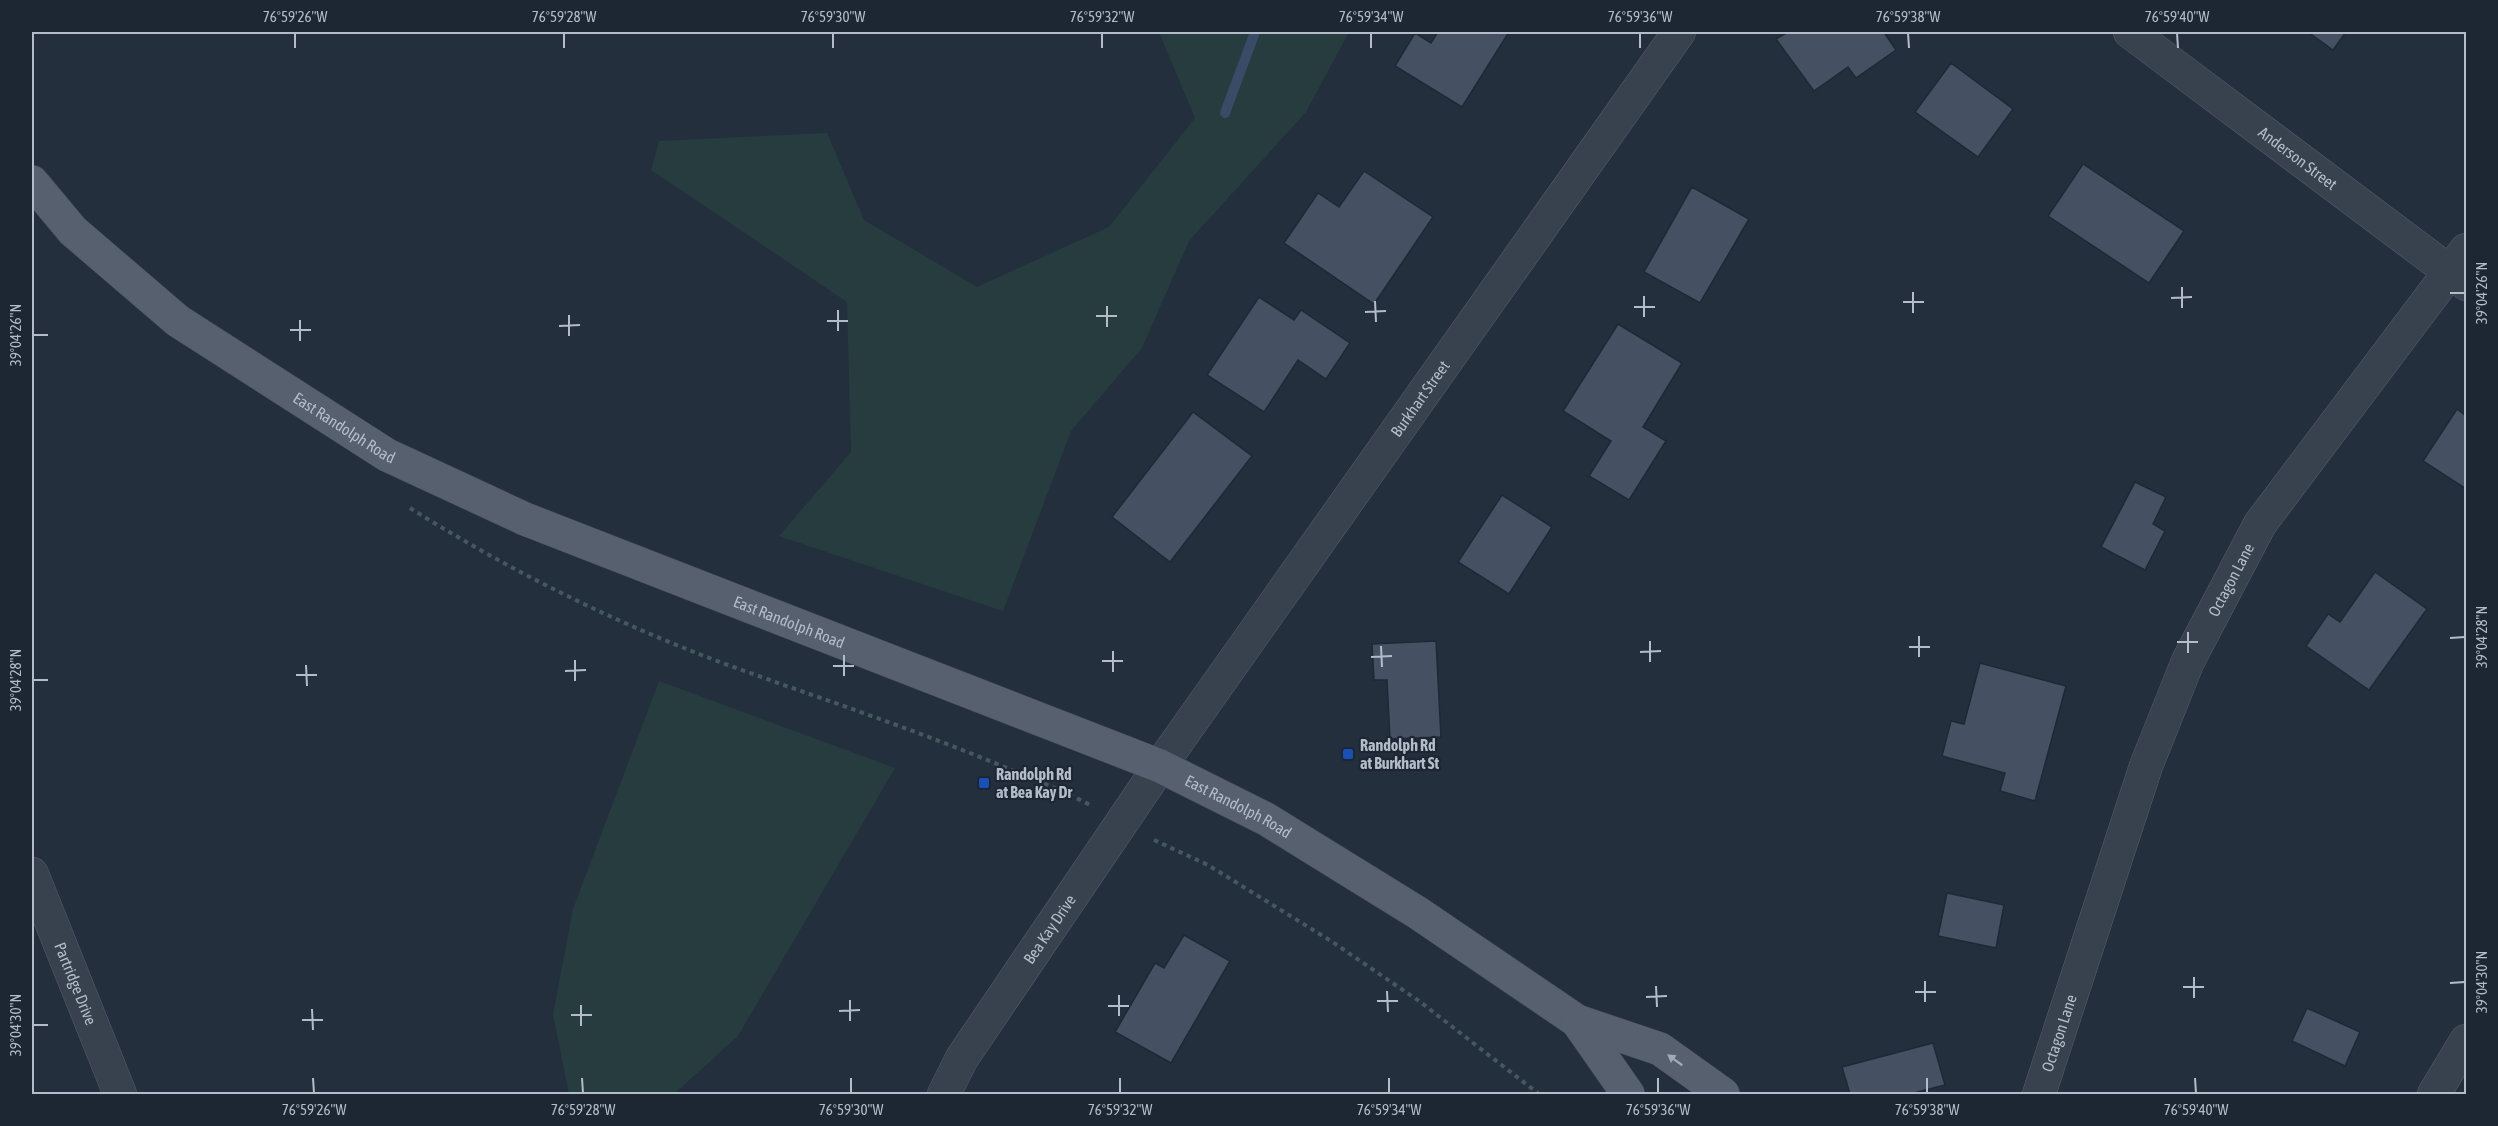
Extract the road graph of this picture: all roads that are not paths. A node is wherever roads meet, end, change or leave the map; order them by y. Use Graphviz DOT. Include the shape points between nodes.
graph roads {
  1 [pos="1679,32"];
  2 [pos="2130,32"];
  3 [pos="32,182"];
  4 [pos="2461,269"];
  5 [pos="1160,766"];
  6 [pos="32,874"];
  7 [pos="1577,1022"];
  8 [pos="2465,1048"];
  9 [pos="120,1095"];
  10 [pos="944,1095"];
  11 [pos="1628,1095"];
  12 [pos="1723,1095"];
  13 [pos="2039,1095"];
  14 [pos="2434,1095"];
  1 -- 5 [label="street, Burkhart Street"];
  2 -- 4 [label="street, Anderson Street"];
  3 -- 5 [label="main road, East Randolph Road" via="73,231 178,321 387,455 525,519"];
  4 -- 13 [label="street, Octagon Lane" via="2260,524 2188,661 2146,766"];
  5 -- 7 [label="main road, East Randolph Road" via="1266,819 1418,913"];
  5 -- 10 [label="street, Bea Kay Drive" via="962,1058"];
  6 -- 9 [label="street, Partridge Drive"];
  7 -- 11 [label="main road, East Randolph Road"];
  12 -- 7 [label="main road, East Randolph Road, one-way" via="1660,1049"];
  8 -- 14 [label="street"];
}
